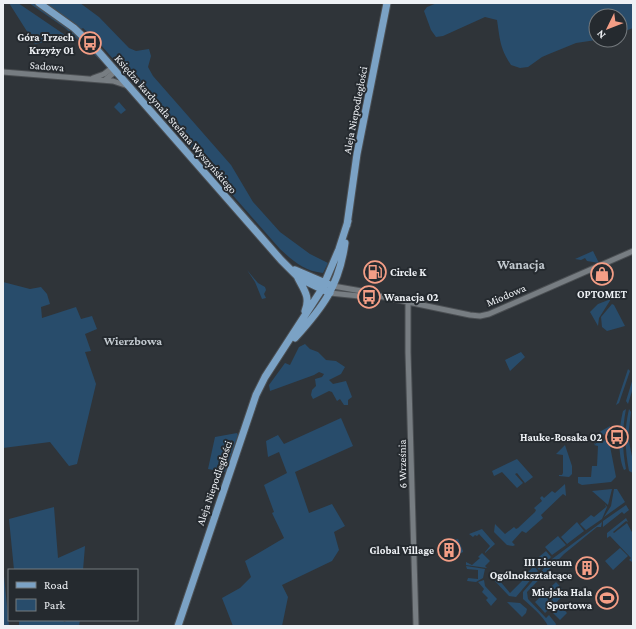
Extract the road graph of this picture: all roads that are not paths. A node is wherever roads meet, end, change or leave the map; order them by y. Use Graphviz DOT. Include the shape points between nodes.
graph roads {
  1 [pos="39,3"];
  2 [pos="387,3"];
  3 [pos="114,69"];
  4 [pos="3,72"];
  5 [pos="90,79"];
  6 [pos="105,80"];
  7 [pos="129,86"];
  8 [pos="348,221"];
  9 [pos="633,251"];
  10 [pos="290,268"];
  11 [pos="297,276"];
  12 [pos="324,286"];
  13 [pos="332,289"];
  14 [pos="408,302"];
  15 [pos="298,326"];
  16 [pos="282,352"];
  17 [pos="178,626"];
  18 [pos="416,626"];
  1 -- 3 [label="main road, Księdza kardynała Stefana Wyszyńskiego" via="78,32"];
  2 -- 8 [label="main road, Aleja Niepodległości" via="357,154"];
  3 -- 5 [label="street"];
  3 -- 6 [label="street"];
  3 -- 7 [label="main road, Księdza kardynała Stefana Wyszyńskiego"];
  4 -- 5 [label="street, Sadowa"];
  5 -- 6 [label="street, Sadowa"];
  6 -- 7 [label="street, Sadowa"];
  7 -- 10 [label="main road, Księdza kardynała Stefana Wyszyńskiego" via="272,251"];
  8 -- 12 [label="main road, Aleja Niepodległości"];
  8 -- 13 [label="main road, Aleja Niepodległości" via="341,266"];
  9 -- 14 [label="street, Miodowa" via="489,314 470,315"];
  10 -- 11 [label="main road, Księdza kardynała Stefana Wyszyńskiego"];
  10 -- 12 [label="main road, Księdza kardynała Stefana Wyszyńskiego"];
  11 -- 12 [label="main road, Księdza kardynała Stefana Wyszyńskiego"];
  11 -- 15 [label="main road" via="308,302"];
  12 -- 13 [label="main road, Księdza kardynała Stefana Wyszyńskiego"];
  12 -- 15 [label="main road, Aleja Niepodległości"];
  13 -- 14 [label="street, Miodowa" via="373,293"];
  13 -- 16 [label="main road, Aleja Niepodległości"];
  14 -- 18 [label="street, 6 Września"];
  15 -- 16 [label="main road, Aleja Niepodległości"];
  16 -- 17 [label="main road, Aleja Niepodległości" via="256,395"];
}
